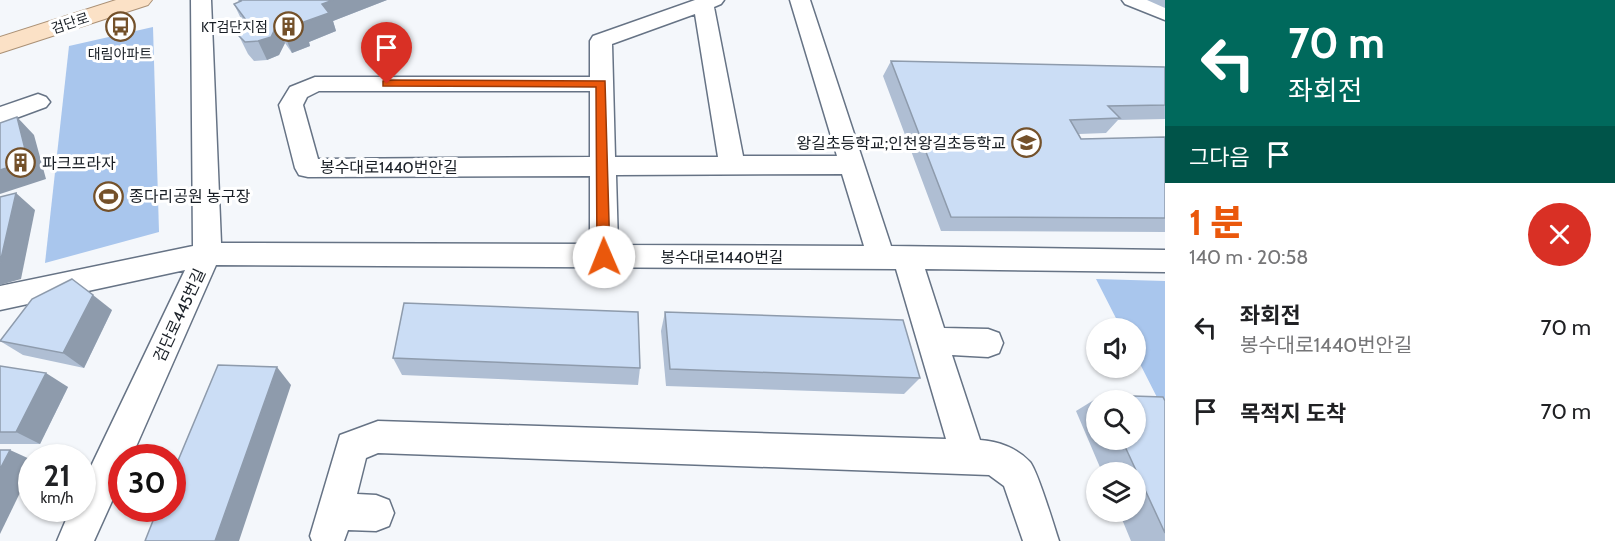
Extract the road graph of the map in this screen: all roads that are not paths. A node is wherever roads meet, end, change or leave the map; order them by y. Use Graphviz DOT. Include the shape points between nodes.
graph roads {
  1 [pos="140,0"];
  2 [pos="201,0"];
  3 [pos="800,0"];
  4 [pos="1132,0"];
  5 [pos="708,2"];
  6 [pos="1165,14"];
  7 [pos="0,45"];
  8 [pos="602,84"];
  9 [pos="38,102"];
  10 [pos="0,116"];
  11 [pos="732,165"];
  12 [pos="852,165"];
  13 [pos="603,166"];
  14 [pos="207,254"];
  15 [pos="604,257"];
  16 [pos="894,257"];
  17 [pos="1165,261"];
  18 [pos="0,298"];
  19 [pos="933,341"];
  20 [pos="988,343"];
  21 [pos="968,457"];
  22 [pos="376,513"];
  23 [pos="75,541"];
  24 [pos="1041,541"];
  1 -- 7 [label="main road, 검단로"];
  2 -- 14 [label="street, 검단로445번길"];
  3 -- 12 [label="street"];
  4 -- 6 [label="street"];
  5 -- 8 [label="street" via="601,41"];
  5 -- 11 [label="street"];
  8 -- 13 [label="street"];
  8 -- 13 [label="street, 봉수대로1440번안길" via="315,84 298,92 291,105 308,168"];
  9 -- 10 [label="street"];
  11 -- 12 [label="street, 봉수대로1440번안길"];
  11 -- 13 [label="street, 봉수대로1440번안길"];
  12 -- 16 [label="street"];
  13 -- 15 [label="street"];
  14 -- 15 [label="street, 봉수대로1440번길"];
  14 -- 18 [label="street, 봉수대로1440번길"];
  14 -- 23 [label="street, 검단로445번길"];
  15 -- 16 [label="street, 봉수대로1440번길"];
  16 -- 17 [label="street, 봉수대로1440번길"];
  16 -- 19 [label="street"];
  19 -- 20 [label="street"];
  19 -- 21 [label="street"];
  21 -- 22 [label="street" via="378,437 351,447 332,524"];
  21 -- 24 [label="street" via="995,458 1018,475"];
}
